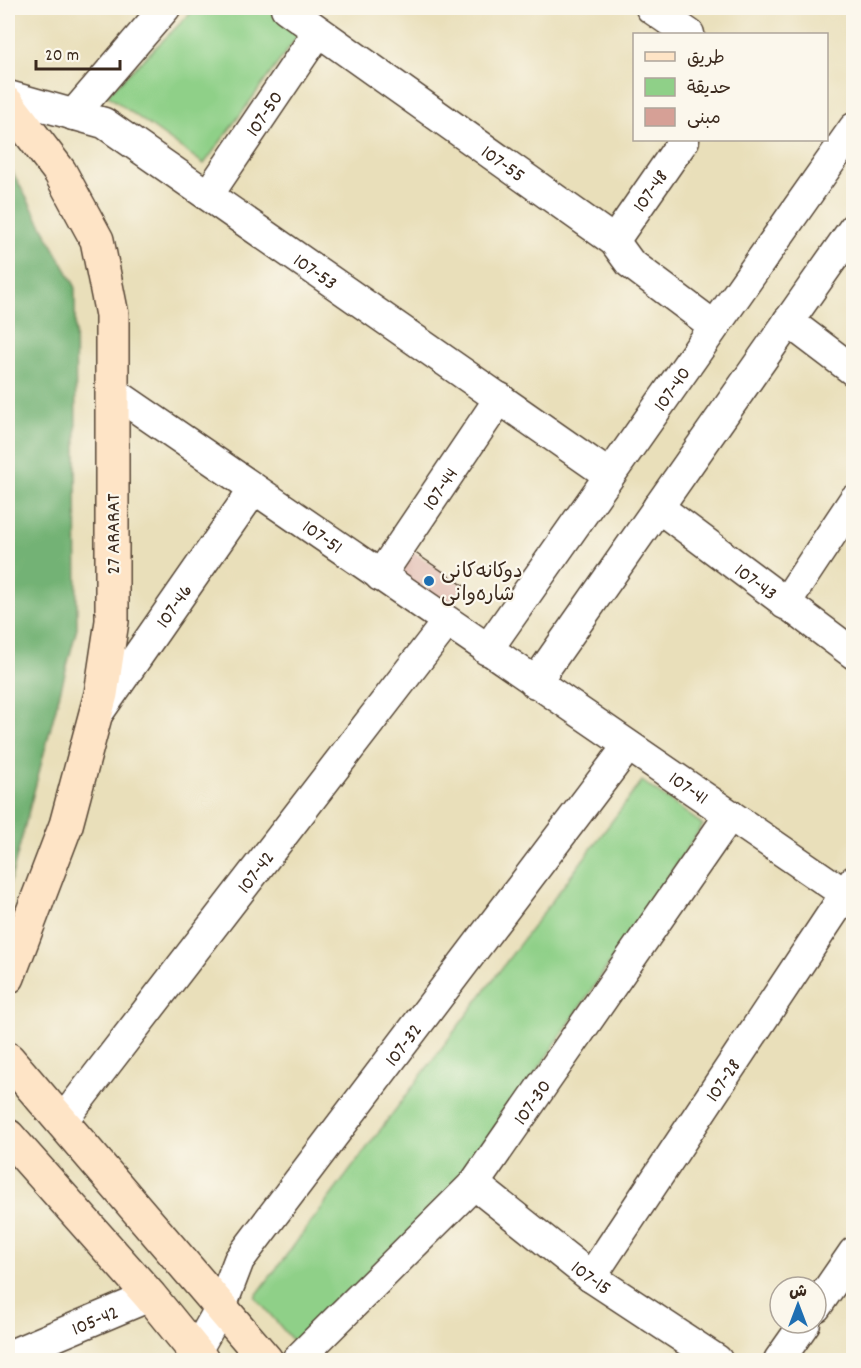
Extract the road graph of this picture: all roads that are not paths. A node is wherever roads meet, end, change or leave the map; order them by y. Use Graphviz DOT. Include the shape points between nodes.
graph roads {
  1 [pos="165,8"];
  2 [pos="286,8"];
  3 [pos="651,8"];
  4 [pos="318,32"];
  5 [pos="688,33"];
  6 [pos="8,96"];
  7 [pos="8,104"];
  8 [pos="72,115"];
  9 [pos="843,128"];
  10 [pos="683,141"];
  11 [pos="208,195"];
  12 [pos="854,228"];
  13 [pos="614,241"];
  14 [pos="788,321"];
  15 [pos="714,326"];
  16 [pos="854,371"];
  17 [pos="112,391"];
  18 [pos="500,398"];
  19 [pos="609,476"];
  20 [pos="254,489"];
  21 [pos="854,500"];
  22 [pos="658,507"];
  23 [pos="380,576"];
  24 [pos="785,604"];
  25 [pos="447,622"];
  26 [pos="487,650"];
  27 [pos="854,654"];
  28 [pos="535,683"];
  29 [pos="93,720"];
  30 [pos="628,746"];
  31 [pos="730,815"];
  32 [pos="849,887"];
  33 [pos="8,977"];
  34 [pos="8,1059"];
  35 [pos="63,1120"];
  36 [pos="8,1136"];
  37 [pos="474,1184"];
  38 [pos="854,1252"];
  39 [pos="591,1277"];
  40 [pos="828,1290"];
  41 [pos="150,1296"];
  42 [pos="221,1307"];
  43 [pos="797,1335"];
  44 [pos="8,1356"];
  45 [pos="198,1357"];
  46 [pos="266,1360"];
  47 [pos="297,1360"];
  48 [pos="717,1360"];
  49 [pos="779,1360"];
  1 -- 8 [label="street"];
  2 -- 4 [label="street, 107-55"];
  3 -- 5 [label="street"];
  4 -- 11 [label="street, 107-50"];
  4 -- 13 [label="street, 107-55"];
  6 -- 8 [label="street, 107-53"];
  7 -- 17 [label="street, 27 ARARAT" via="60,172 97,240 112,315"];
  8 -- 11 [label="street, 107-53" via="104,123"];
  9 -- 15 [label="street, 107-40"];
  10 -- 13 [label="street, 107-48"];
  11 -- 18 [label="street, 107-53"];
  12 -- 14 [label="street"];
  13 -- 15 [label="street, 107-55" via="630,263"];
  14 -- 16 [label="street"];
  14 -- 22 [label="street"];
  15 -- 19 [label="street, 107-40"];
  17 -- 20 [label="street, 107-51"];
  17 -- 29 [label="street, 27 ARARAT" via="112,621"];
  18 -- 19 [label="street, 107-53"];
  18 -- 23 [label="street, 107-44"];
  19 -- 26 [label="street, 107-40"];
  20 -- 23 [label="street, 107-51"];
  20 -- 29 [label="street, 107-46"];
  21 -- 24 [label="street"];
  22 -- 24 [label="street, 107-43"];
  22 -- 28 [label="street"];
  23 -- 25 [label="street, 107-51"];
  24 -- 27 [label="street, 107-43"];
  25 -- 26 [label="street, 107-51"];
  25 -- 35 [label="street, 107-42"];
  26 -- 28 [label="street, 107-51"];
  28 -- 30 [label="street, 107-41"];
  29 -- 33 [label="street, 27 ARARAT" via="66,825"];
  30 -- 31 [label="street, 107-41"];
  30 -- 42 [label="street, 107-32" via="239,1260"];
  31 -- 32 [label="street, 107-41"];
  31 -- 37 [label="street, 107-30"];
  32 -- 39 [label="street, 107-28"];
  34 -- 35 [label="street"];
  35 -- 42 [label="street"];
  36 -- 41 [label="street"];
  37 -- 39 [label="street, 107-15"];
  37 -- 47 [label="street, 107-30"];
  38 -- 40 [label="street"];
  39 -- 48 [label="street, 107-15"];
  41 -- 44 [label="street, 105-42"];
  41 -- 45 [label="street"];
  42 -- 45 [label="street, 107-32"];
  42 -- 46 [label="street"];
  43 -- 49 [label="street"];
}
